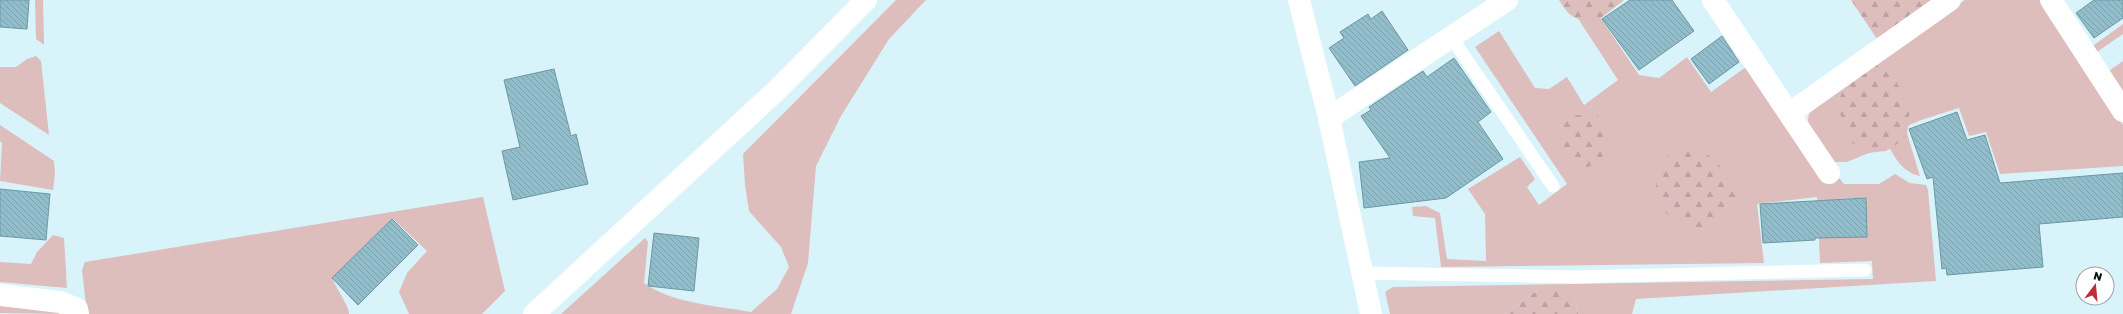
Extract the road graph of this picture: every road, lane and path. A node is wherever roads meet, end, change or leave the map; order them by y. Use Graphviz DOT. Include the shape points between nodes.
graph roads {
  1 [pos="866,0"];
  2 [pos="1300,0"];
  3 [pos="1507,0"];
  4 [pos="1713,0"];
  5 [pos="1950,0"];
  6 [pos="2051,0"];
  7 [pos="1452,37"];
  8 [pos="2123,111"];
  9 [pos="1790,113"];
  10 [pos="1329,118"];
  11 [pos="1829,173"];
  12 [pos="1553,186"];
  13 [pos="1864,270"];
  14 [pos="1362,273"];
  15 [pos="0,295"];
  16 [pos="78,314"];
  17 [pos="534,314"];
  18 [pos="1371,314"];
  1 -- 17 [label="street" via="777,90"];
  2 -- 10 [label="street"];
  3 -- 7 [label="street"];
  4 -- 9 [label="street"];
  5 -- 9 [label="street"];
  6 -- 8 [label="street"];
  7 -- 10 [label="street"];
  7 -- 12 [label="lane"];
  9 -- 11 [label="street"];
  10 -- 14 [label="street"];
  13 -- 14 [label="lane" via="1574,277"];
  14 -- 18 [label="street"];
  15 -- 16 [label="street" via="60,302 77,309"];
}
